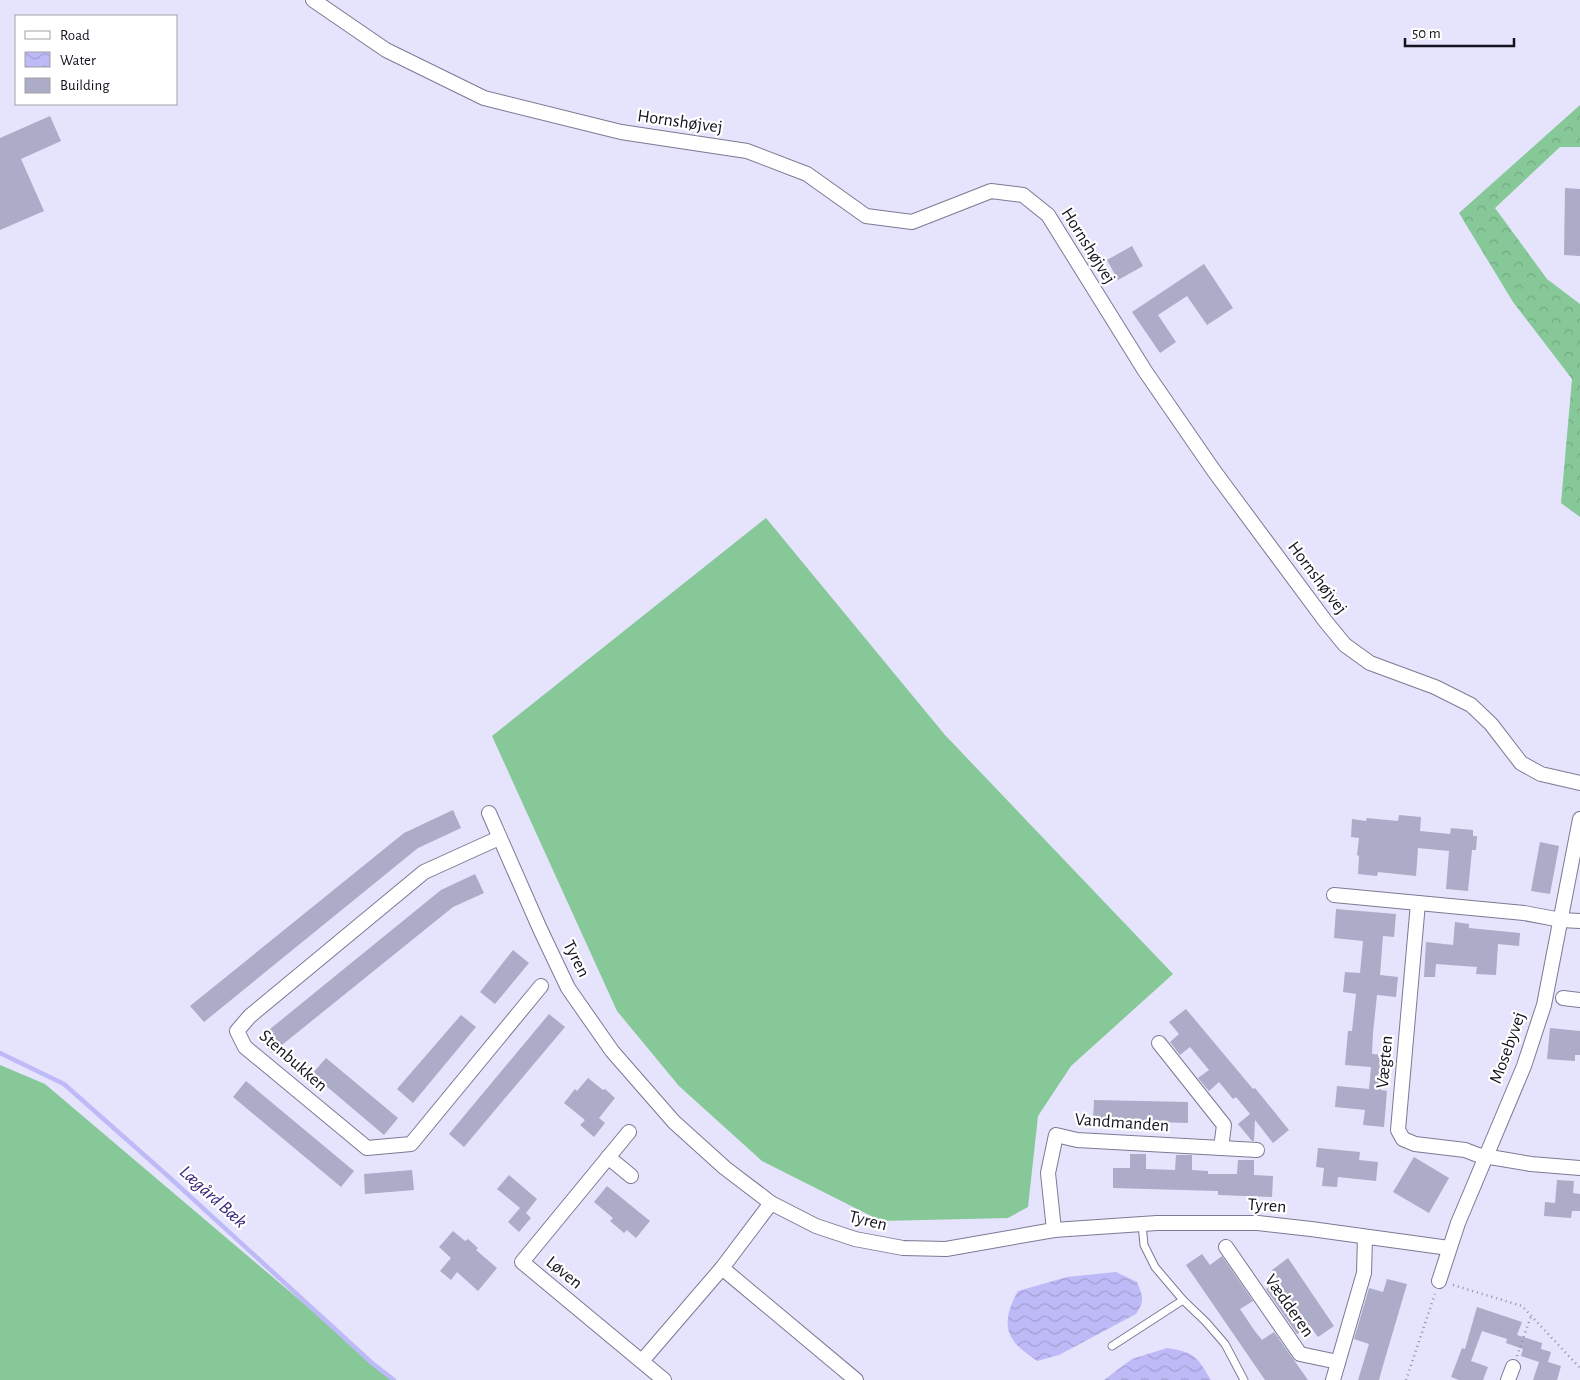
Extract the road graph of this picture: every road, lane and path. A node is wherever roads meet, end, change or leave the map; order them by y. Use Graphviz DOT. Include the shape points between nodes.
graph roads {
  1 [pos="314,0"];
  2 [pos="1580,784"];
  3 [pos="489,813"];
  4 [pos="1580,819"];
  5 [pos="499,838"];
  6 [pos="1334,895"];
  7 [pos="1418,903"];
  8 [pos="1560,920"];
  9 [pos="1580,921"];
  10 [pos="541,986"];
  11 [pos="1563,998"];
  12 [pos="1580,1000"];
  13 [pos="1159,1043"];
  14 [pos="629,1132"];
  15 [pos="1221,1148"];
  16 [pos="1257,1150"];
  17 [pos="1485,1156"];
  18 [pos="608,1157"];
  19 [pos="1580,1168"];
  20 [pos="631,1176"];
  21 [pos="771,1203"];
  22 [pos="1142,1224"];
  23 [pos="1054,1230"];
  24 [pos="1365,1236"];
  25 [pos="1226,1247"];
  26 [pos="1449,1248"];
  27 [pos="722,1268"];
  28 [pos="1439,1281"];
  29 [pos="1182,1300"];
  30 [pos="1531,1315"];
  31 [pos="1112,1346"];
  32 [pos="642,1361"];
  33 [pos="1338,1362"];
  34 [pos="1580,1368"];
  35 [pos="1511,1373"];
  36 [pos="664,1380"];
  37 [pos="856,1380"];
  38 [pos="1244,1380"];
  39 [pos="1333,1380"];
  40 [pos="1406,1380"];
  1 -- 2 [label="street, Hornshøjvej" via="386,50 484,98 621,132 747,151 807,174 866,216 912,222 991,191 1023,195 1048,215 1145,371 1214,471 1345,645 1370,663 1435,687 1471,705 1491,724 1521,763 1541,774"];
  3 -- 5 [label="street, Tyren"];
  4 -- 8 [label="street, Mosebyvej"];
  5 -- 10 [label="street, Stenbukken" via="424,872 237,1030 245,1047 367,1148 411,1144"];
  5 -- 21 [label="street, Tyren" via="568,988 612,1051 674,1122 725,1168"];
  6 -- 7 [label="street"];
  7 -- 8 [label="street" via="1524,913"];
  7 -- 17 [label="street, Vægten" via="1398,1130 1403,1140 1415,1144 1465,1150"];
  8 -- 9 [label="street"];
  8 -- 17 [label="street, Mosebyvej" via="1541,1014 1524,1066"];
  11 -- 12 [label="street"];
  13 -- 15 [label="street" via="1224,1125"];
  14 -- 18 [label="street, Løven"];
  15 -- 16 [label="street, Vandmanden"];
  15 -- 23 [label="street, Vandmanden" via="1077,1140 1056,1135 1048,1173"];
  17 -- 19 [label="street, Vægten"];
  17 -- 26 [label="street, Mosebyvej"];
  18 -- 20 [label="street"];
  18 -- 32 [label="street, Løven" via="522,1262"];
  21 -- 23 [label="street, Tyren" via="816,1226 855,1239 903,1248 946,1249"];
  21 -- 27 [label="street"];
  22 -- 23 [label="street, Tyren"];
  22 -- 24 [label="street, Tyren" via="1258,1223"];
  22 -- 29 [label="lane" via="1144,1245 1155,1267"];
  24 -- 26 [label="street, Tyren"];
  24 -- 33 [label="street" via="1364,1274"];
  25 -- 33 [label="street, Vædderen" via="1300,1354"];
  26 -- 28 [label="street, Mosebyvej"];
  27 -- 32 [label="street"];
  27 -- 37 [label="street"];
  28 -- 30 [label="path" via="1522,1306"];
  28 -- 40 [label="path"];
  29 -- 31 [label="lane"];
  29 -- 38 [label="lane" via="1225,1344"];
  30 -- 34 [label="path"];
  30 -- 35 [label="path"];
  32 -- 36 [label="street, Løven"];
  33 -- 39 [label="street"];
}
